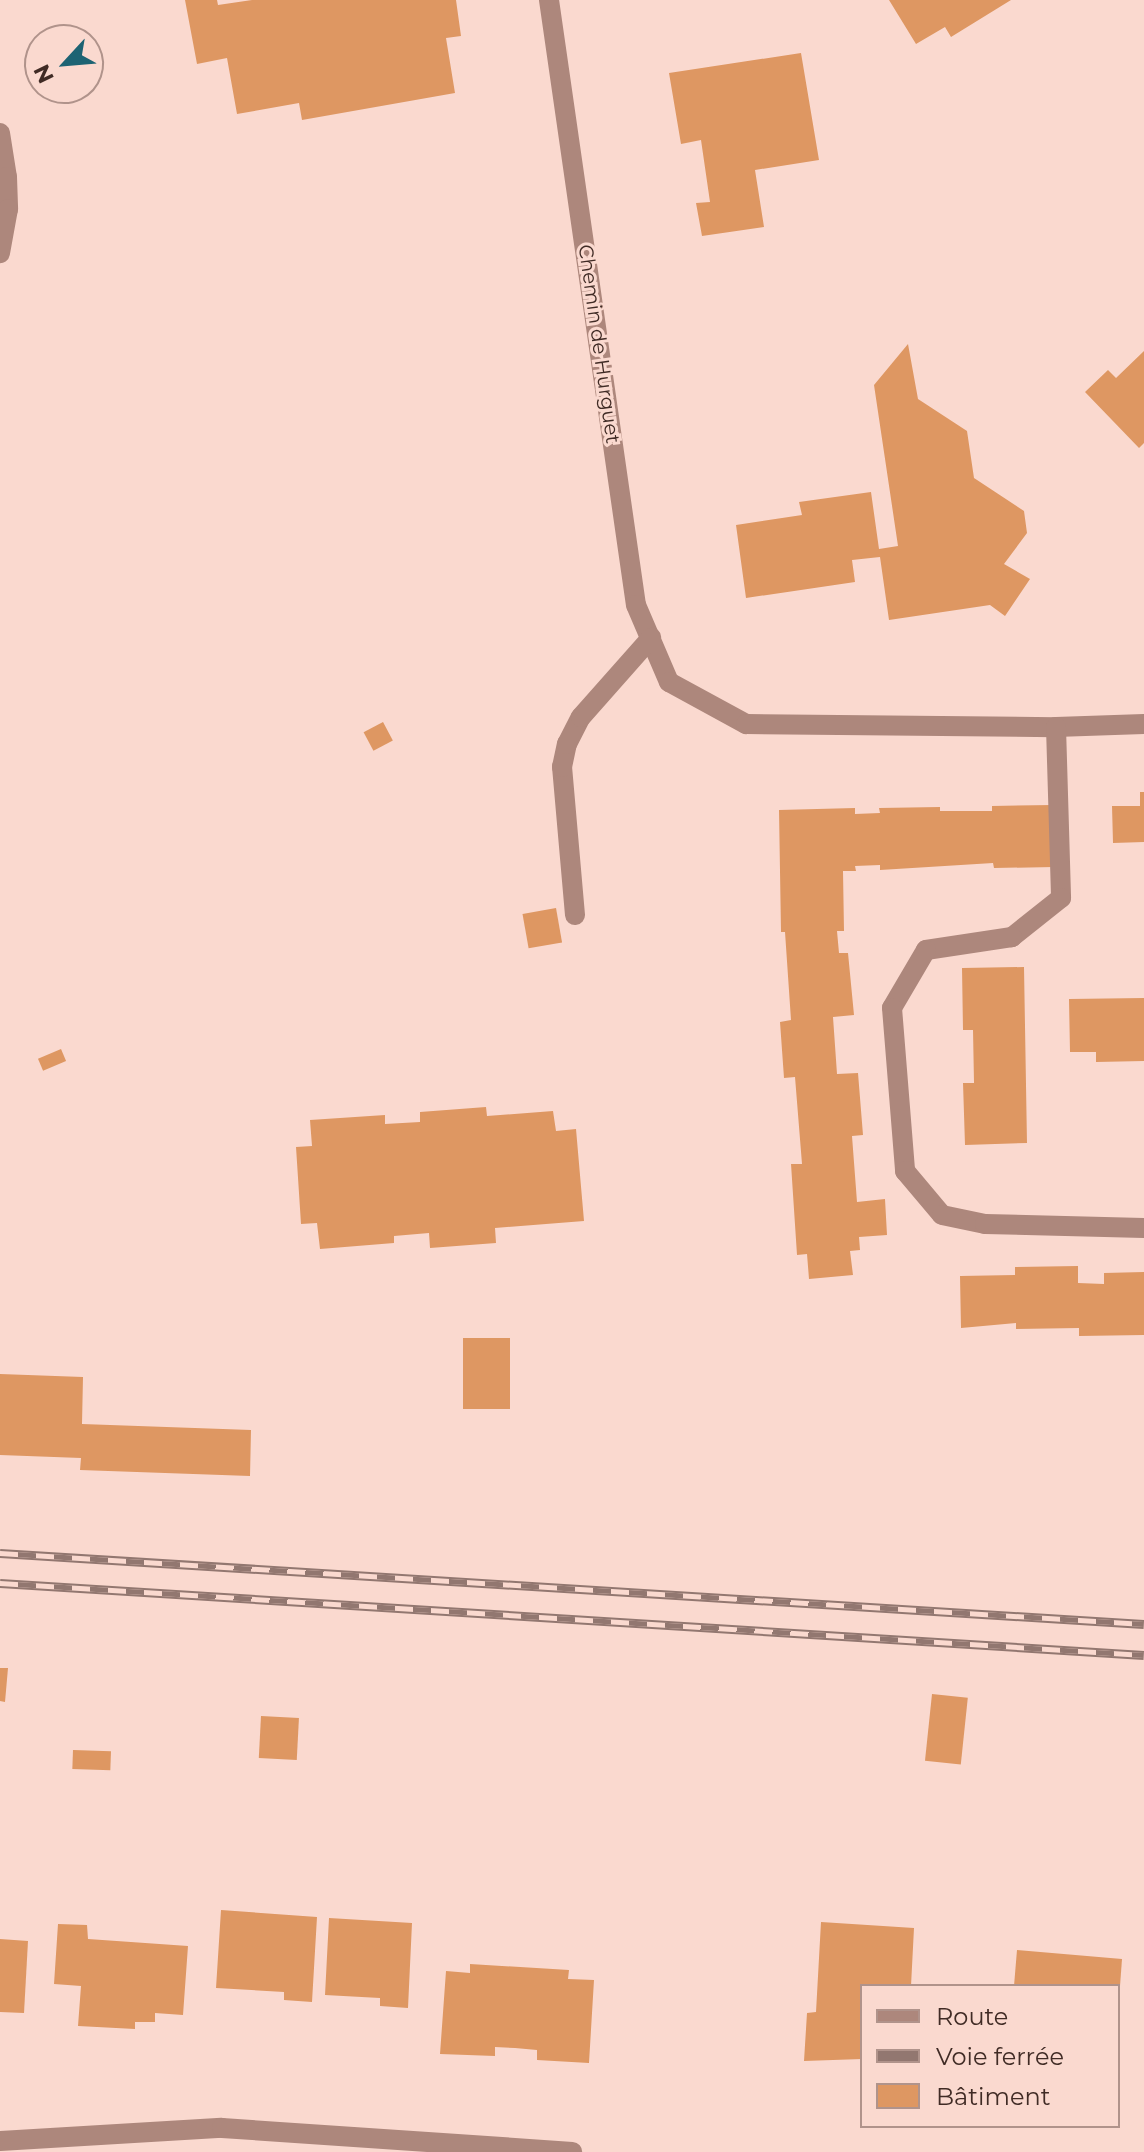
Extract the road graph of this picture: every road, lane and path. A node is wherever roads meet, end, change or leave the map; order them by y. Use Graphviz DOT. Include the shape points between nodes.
graph roads {
  1 [pos="549,0"];
  2 [pos="0,133"];
  3 [pos="0,253"];
  4 [pos="651,638"];
  5 [pos="1144,724"];
  6 [pos="1056,727"];
  7 [pos="575,915"];
  8 [pos="1144,1228"];
  9 [pos="0,2141"];
  10 [pos="572,2152"];
  1 -- 4 [label="street, Chemin de Hurguet" via="636,605"];
  2 -- 3 [label="street" via="8,209"];
  4 -- 6 [label="street, Chemin de Hurguet" via="669,682 746,724"];
  4 -- 7 [label="street" via="581,717 567,744 562,767"];
  5 -- 6 [label="street"];
  6 -- 8 [label="street" via="1061,898 1012,937 926,950 892,1008 905,1171 942,1215 985,1224"];
  9 -- 10 [label="street" via="222,2128"];
}
